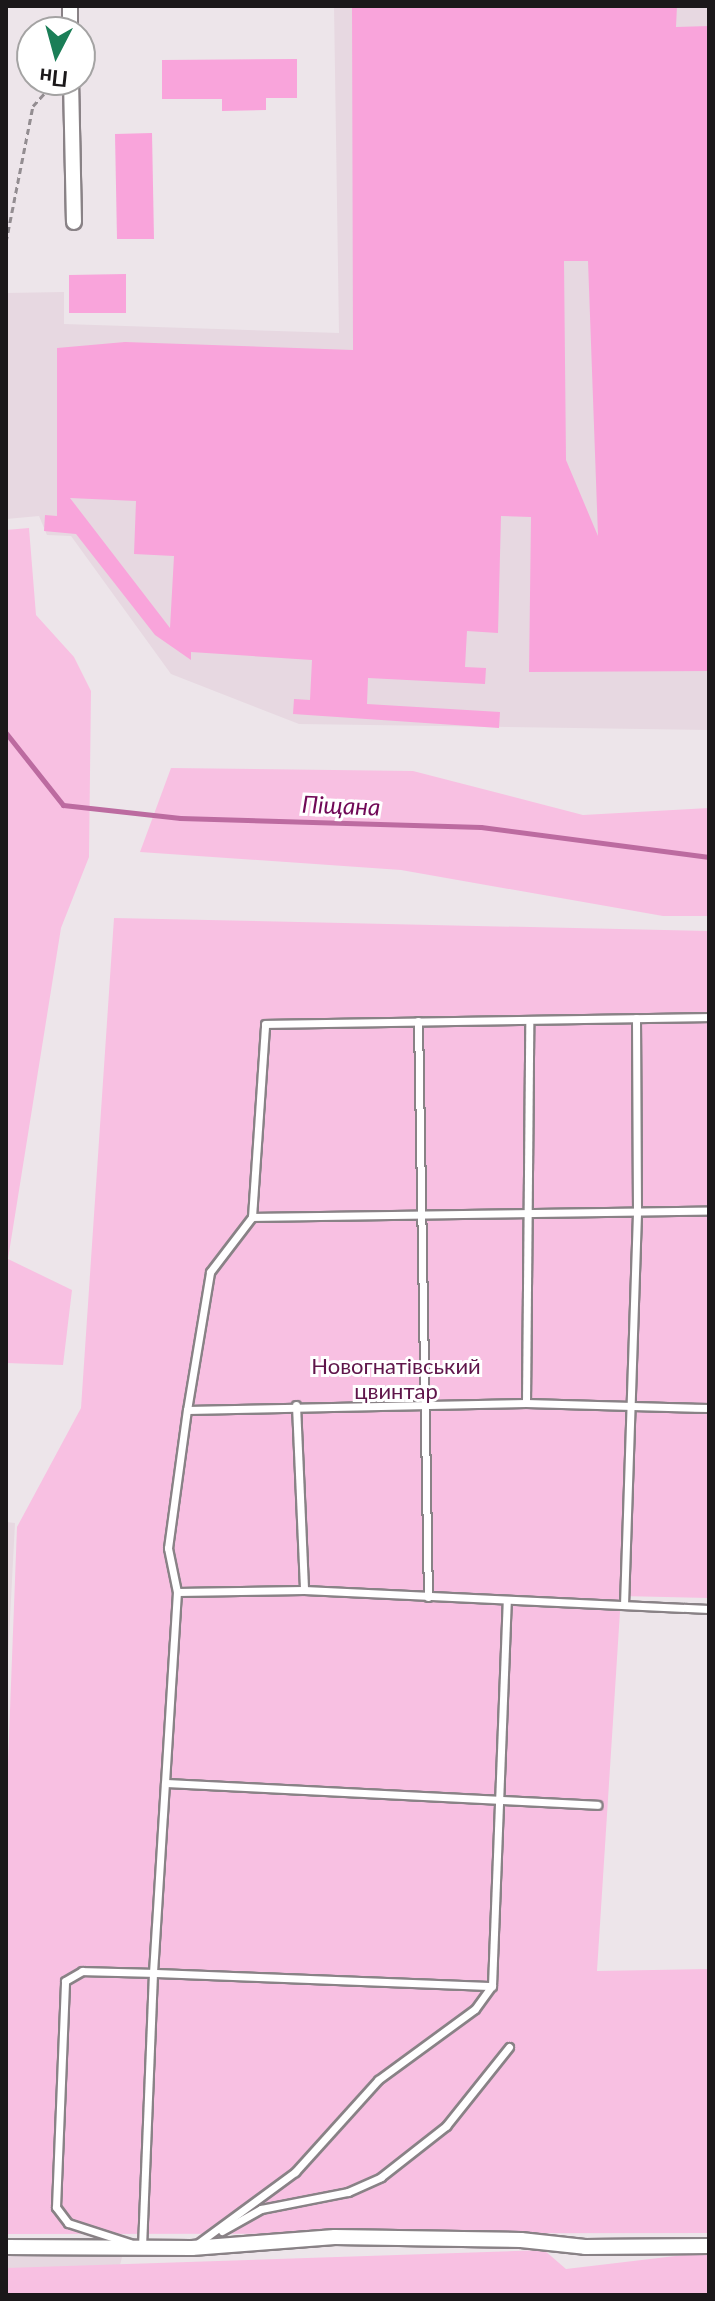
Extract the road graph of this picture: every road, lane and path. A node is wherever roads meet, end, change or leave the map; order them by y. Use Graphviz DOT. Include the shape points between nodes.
graph roads {
  1 [pos="42,96"];
  2 [pos="71,96"];
  3 [pos="74,222"];
  4 [pos="6,242"];
  5 [pos="709,1017"];
  6 [pos="636,1018"];
  7 [pos="418,1021"];
  8 [pos="529,1024"];
  9 [pos="529,1210"];
  10 [pos="637,1210"];
  11 [pos="709,1211"];
  12 [pos="252,1217"];
  13 [pos="420,1218"];
  14 [pos="526,1403"];
  15 [pos="296,1405"];
  16 [pos="425,1405"];
  17 [pos="633,1406"];
  18 [pos="709,1408"];
  19 [pos="187,1410"];
  20 [pos="304,1590"];
  21 [pos="177,1592"];
  22 [pos="428,1597"];
  23 [pos="507,1601"];
  24 [pos="624,1605"];
  25 [pos="709,1609"];
  26 [pos="165,1783"];
  27 [pos="499,1796"];
  28 [pos="597,1805"];
  29 [pos="153,1973"];
  30 [pos="492,1986"];
  31 [pos="509,2047"];
  32 [pos="709,2246"];
  33 [pos="6,2247"];
  34 [pos="143,2248"];
  35 [pos="192,2248"];
  1 -- 4 [label="path" via="33,106"];
  2 -- 3 [label="street"];
  5 -- 6 [label="lane"];
  6 -- 8 [label="lane"];
  6 -- 10 [label="lane"];
  7 -- 8 [label="lane"];
  7 -- 12 [label="lane" via="265,1024"];
  7 -- 13 [label="lane"];
  8 -- 9 [label="lane"];
  9 -- 10 [label="lane"];
  9 -- 13 [label="lane"];
  9 -- 14 [label="lane"];
  10 -- 11 [label="lane"];
  10 -- 17 [label="lane"];
  12 -- 13 [label="lane"];
  12 -- 19 [label="lane" via="210,1272"];
  13 -- 16 [label="lane"];
  14 -- 16 [label="lane"];
  14 -- 17 [label="lane"];
  15 -- 16 [label="lane"];
  15 -- 19 [label="lane"];
  15 -- 20 [label="lane"];
  16 -- 22 [label="lane"];
  17 -- 18 [label="lane"];
  17 -- 24 [label="lane"];
  19 -- 21 [label="lane" via="168,1548"];
  20 -- 21 [label="lane"];
  20 -- 22 [label="lane"];
  21 -- 26 [label="lane"];
  22 -- 23 [label="lane"];
  23 -- 24 [label="lane"];
  23 -- 27 [label="lane"];
  24 -- 25 [label="lane"];
  26 -- 27 [label="lane"];
  26 -- 29 [label="lane"];
  27 -- 28 [label="lane"];
  27 -- 30 [label="lane"];
  29 -- 30 [label="lane"];
  29 -- 34 [label="lane"];
  29 -- 34 [label="lane" via="82,1971 65,1981 56,2207 68,2223"];
  30 -- 35 [label="lane" via="475,2009 378,2080 295,2172"];
  31 -- 35 [label="lane" via="446,2126 381,2177 348,2192 261,2209"];
  32 -- 35 [label="street" via="335,2237"];
  33 -- 34 [label="street"];
  34 -- 35 [label="street"];
}
